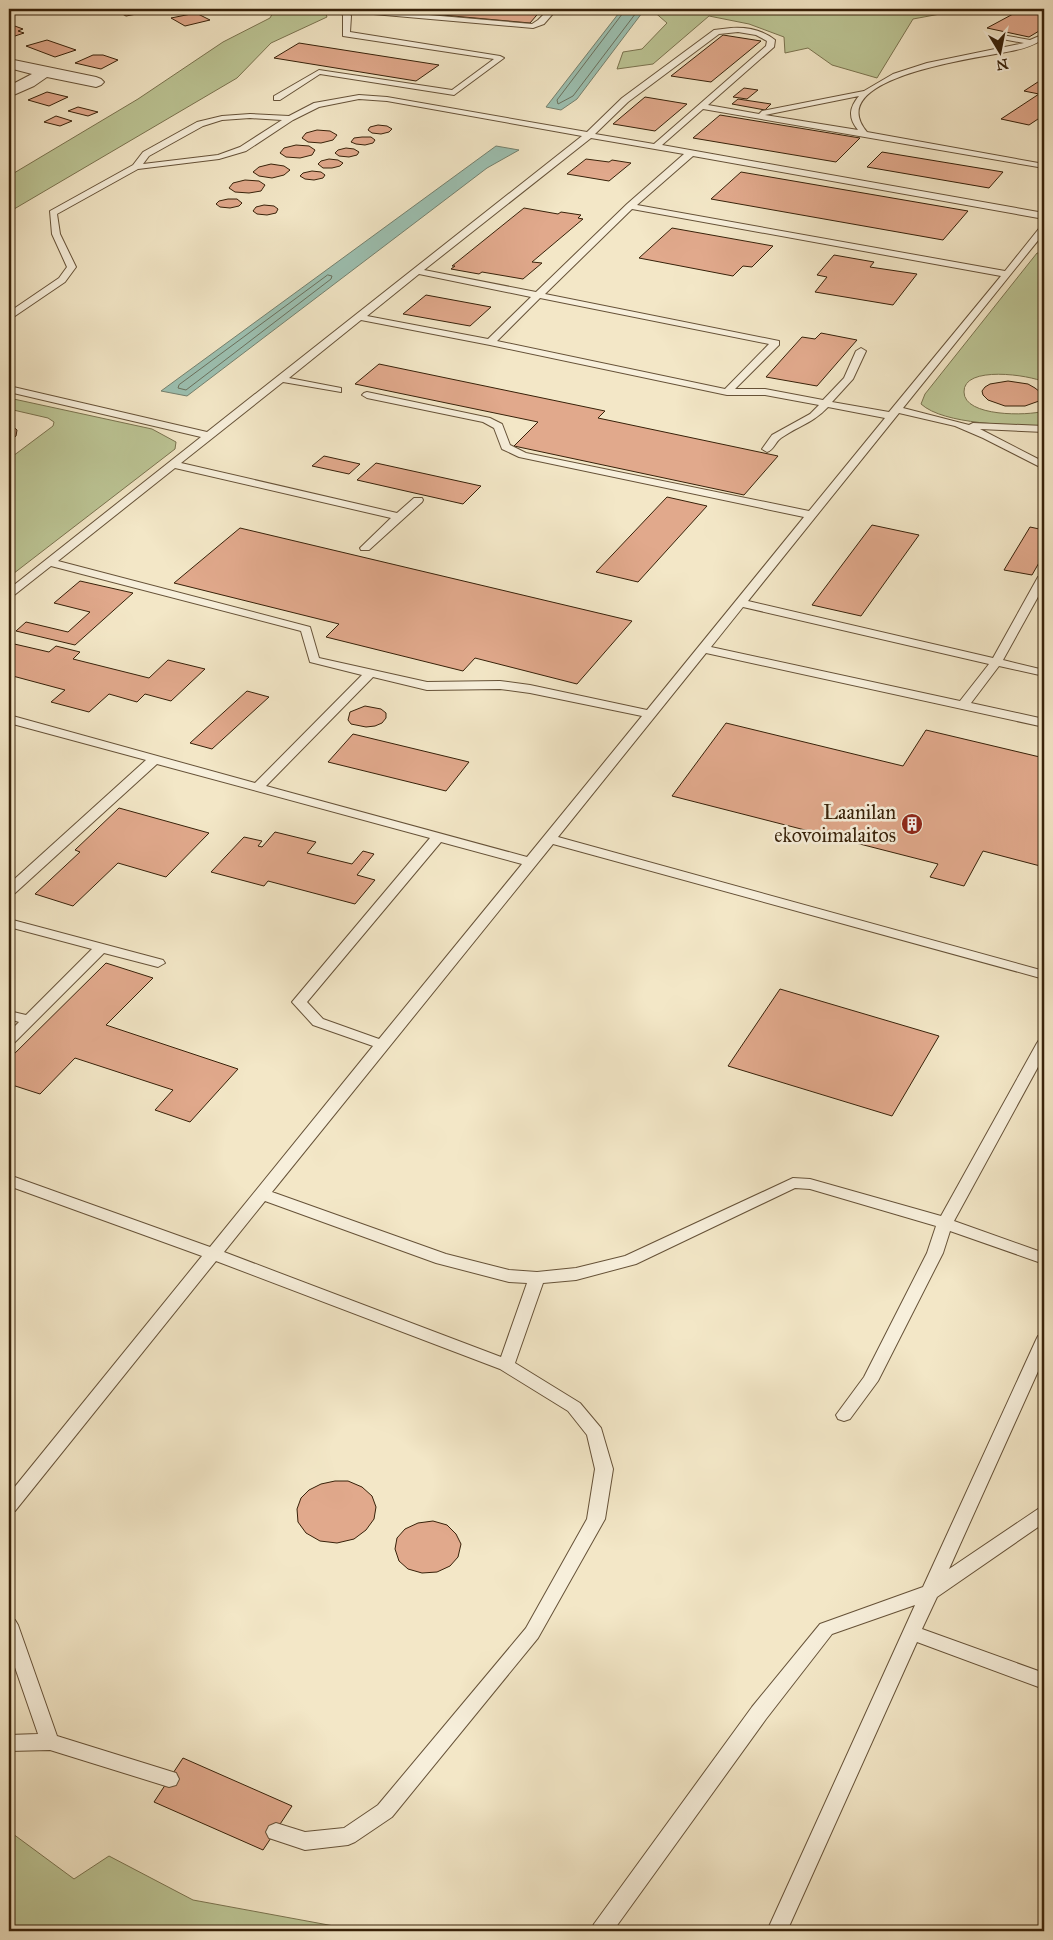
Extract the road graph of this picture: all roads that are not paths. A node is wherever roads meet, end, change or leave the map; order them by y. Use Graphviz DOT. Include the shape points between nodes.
graph roads {
  1 [pos="553,9"];
  2 [pos="344,10"];
  3 [pos="363,10"];
  4 [pos="1044,36"];
  5 [pos="1005,37"];
  6 [pos="1032,43"];
  7 [pos="1044,46"];
  8 [pos="9,63"];
  9 [pos="44,72"];
  10 [pos="96,82"];
  11 [pos="429,89"];
  12 [pos="9,92"];
  13 [pos="864,93"];
  14 [pos="277,98"];
  15 [pos="408,103"];
  16 [pos="702,107"];
  17 [pos="751,115"];
  18 [pos="290,118"];
  19 [pos="864,134"];
  20 [pos="589,135"];
  21 [pos="655,147"];
  22 [pos="691,153"];
  23 [pos="1044,166"];
  24 [pos="136,167"];
  25 [pos="630,206"];
  26 [pos="1044,216"];
  27 [pos="1044,228"];
  28 [pos="416,271"];
  29 [pos="1007,274"];
  30 [pos="539,295"];
  31 [pos="9,316"];
  32 [pos="359,317"];
  33 [pos="490,342"];
  34 [pos="861,351"];
  35 [pos="281,379"];
  36 [pos="9,389"];
  37 [pos="338,390"];
  38 [pos="727,392"];
  39 [pos="368,395"];
  40 [pos="826,403"];
  41 [pos="894,413"];
  42 [pos="958,424"];
  43 [pos="1044,429"];
  44 [pos="209,436"];
  45 [pos="767,449"];
  46 [pos="173,464"];
  47 [pos="1044,466"];
  48 [pos="418,500"];
  49 [pos="812,515"];
  50 [pos="399,517"];
  51 [pos="365,548"];
  52 [pos="49,562"];
  53 [pos="1044,578"];
  54 [pos="9,594"];
  55 [pos="741,603"];
  56 [pos="704,648"];
  57 [pos="996,662"];
  58 [pos="370,673"];
  59 [pos="1044,673"];
  60 [pos="964,704"];
  61 [pos="650,714"];
  62 [pos="9,719"];
  63 [pos="1044,723"];
  64 [pos="155,759"];
  65 [pos="258,787"];
  66 [pos="438,837"];
  67 [pos="550,839"];
  68 [pos="530,862"];
  69 [pos="9,891"];
  70 [pos="9,923"];
  71 [pos="101,948"];
  72 [pos="158,963"];
  73 [pos="1044,975"];
  74 [pos="9,1015"];
  75 [pos="28,1020"];
  76 [pos="9,1040"];
  77 [pos="1044,1043"];
  78 [pos="383,1044"];
  79 [pos="9,1180"];
  80 [pos="262,1194"];
  81 [pos="945,1223"];
  82 [pos="213,1254"];
  83 [pos="1044,1259"];
  84 [pos="537,1278"];
  85 [pos="1044,1340"];
  86 [pos="506,1365"];
  87 [pos="844,1415"];
  88 [pos="15,1487"];
  89 [pos="9,1506"];
  90 [pos="1044,1514"];
  91 [pos="930,1592"];
  92 [pos="9,1625"];
  93 [pos="912,1633"];
  94 [pos="1044,1681"];
  95 [pos="50,1742"];
  96 [pos="9,1743"];
  97 [pos="169,1779"];
  98 [pos="276,1832"];
  99 [pos="601,1931"];
  100 [pos="777,1931"];
  1 -- 3 [label="lane" via="533,26"];
  2 -- 3 [label="lane"];
  2 -- 11 [label="lane" via="346,34 500,58 454,93"];
  4 -- 6 [label="lane"];
  5 -- 6 [label="lane"];
  6 -- 7 [label="lane"];
  6 -- 13 [label="lane" via="927,65 895,76"];
  8 -- 9 [label="street"];
  9 -- 10 [label="street"];
  9 -- 12 [label="street" via="29,84"];
  11 -- 14 [label="lane" via="319,72"];
  11 -- 15 [label="lane"];
  13 -- 17 [label="lane"];
  13 -- 19 [label="lane" via="854,114 856,124"];
  15 -- 18 [label="lane" via="359,97 338,99"];
  15 -- 20 [label="lane"];
  16 -- 17 [label="lane"];
  16 -- 20 [label="lane" via="770,47 771,40 762,33 732,29 717,32 625,100"];
  16 -- 21 [label="lane"];
  17 -- 19 [label="lane"];
  18 -- 24 [label="lane" via="244,149 219,157"];
  18 -- 24 [label="lane" via="250,116 200,124 146,154"];
  19 -- 23 [label="lane"];
  20 -- 21 [label="lane"];
  20 -- 28 [label="lane"];
  21 -- 22 [label="lane"];
  22 -- 25 [label="lane"];
  22 -- 26 [label="lane"];
  24 -- 31 [label="lane" via="53,213 56,234 72,267 62,280"];
  25 -- 29 [label="lane"];
  25 -- 30 [label="lane"];
  27 -- 29 [label="lane"];
  28 -- 30 [label="lane"];
  28 -- 32 [label="lane"];
  29 -- 41 [label="lane"];
  30 -- 33 [label="lane"];
  30 -- 38 [label="lane" via="776,343"];
  32 -- 33 [label="lane"];
  32 -- 35 [label="lane"];
  33 -- 38 [label="lane"];
  34 -- 40 [label="lane" via="848,379"];
  35 -- 37 [label="lane"];
  35 -- 44 [label="lane"];
  36 -- 44 [label="lane"];
  38 -- 40 [label="lane" via="765,392"];
  39 -- 49 [label="lane" via="486,420 498,426 506,447 523,454"];
  40 -- 41 [label="lane"];
  40 -- 45 [label="lane" via="814,416 776,438"];
  41 -- 42 [label="lane"];
  41 -- 49 [label="lane"];
  42 -- 43 [label="lane"];
  42 -- 47 [label="lane"];
  44 -- 46 [label="lane"];
  46 -- 50 [label="lane"];
  46 -- 52 [label="lane"];
  48 -- 50 [label="lane"];
  49 -- 55 [label="lane"];
  50 -- 51 [label="lane"];
  52 -- 54 [label="lane"];
  52 -- 58 [label="lane" via="306,629 314,660"];
  53 -- 57 [label="lane"];
  55 -- 56 [label="lane"];
  55 -- 57 [label="lane"];
  56 -- 60 [label="lane"];
  56 -- 61 [label="lane"];
  57 -- 59 [label="lane"];
  57 -- 60 [label="lane"];
  58 -- 61 [label="lane" via="427,686 500,685 530,689"];
  58 -- 65 [label="lane"];
  60 -- 63 [label="lane"];
  61 -- 67 [label="lane"];
  62 -- 64 [label="lane"];
  64 -- 65 [label="lane"];
  64 -- 69 [label="lane"];
  65 -- 66 [label="lane"];
  66 -- 68 [label="lane"];
  66 -- 78 [label="lane" via="299,1002 318,1022"];
  67 -- 68 [label="lane"];
  67 -- 73 [label="lane"];
  68 -- 78 [label="lane"];
  70 -- 71 [label="lane"];
  71 -- 72 [label="lane"];
  71 -- 75 [label="lane"];
  74 -- 75 [label="lane"];
  75 -- 76 [label="lane"];
  77 -- 81 [label="lane"];
  78 -- 80 [label="lane"];
  79 -- 82 [label="lane"];
  80 -- 82 [label="lane"];
  80 -- 84 [label="lane" via="442,1259 509,1276"];
  81 -- 83 [label="lane"];
  81 -- 84 [label="lane" via="810,1184 793,1183 630,1260 576,1274"];
  81 -- 87 [label="lane" via="934,1253 870,1381"];
  82 -- 86 [label="lane"];
  82 -- 88 [label="lane"];
  84 -- 86 [label="lane"];
  85 -- 91 [label="lane"];
  86 -- 98 [label="lane" via="574,1407 595,1433 604,1469 596,1519 532,1633 385,1811 348,1836 305,1841"];
  88 -- 89 [label="lane"];
  90 -- 91 [label="lane"];
  91 -- 93 [label="lane"];
  91 -- 99 [label="lane" via="826,1629 759,1713"];
  92 -- 95 [label="lane"];
  93 -- 94 [label="lane"];
  93 -- 100 [label="lane"];
  95 -- 96 [label="lane"];
  95 -- 97 [label="lane"];
}
